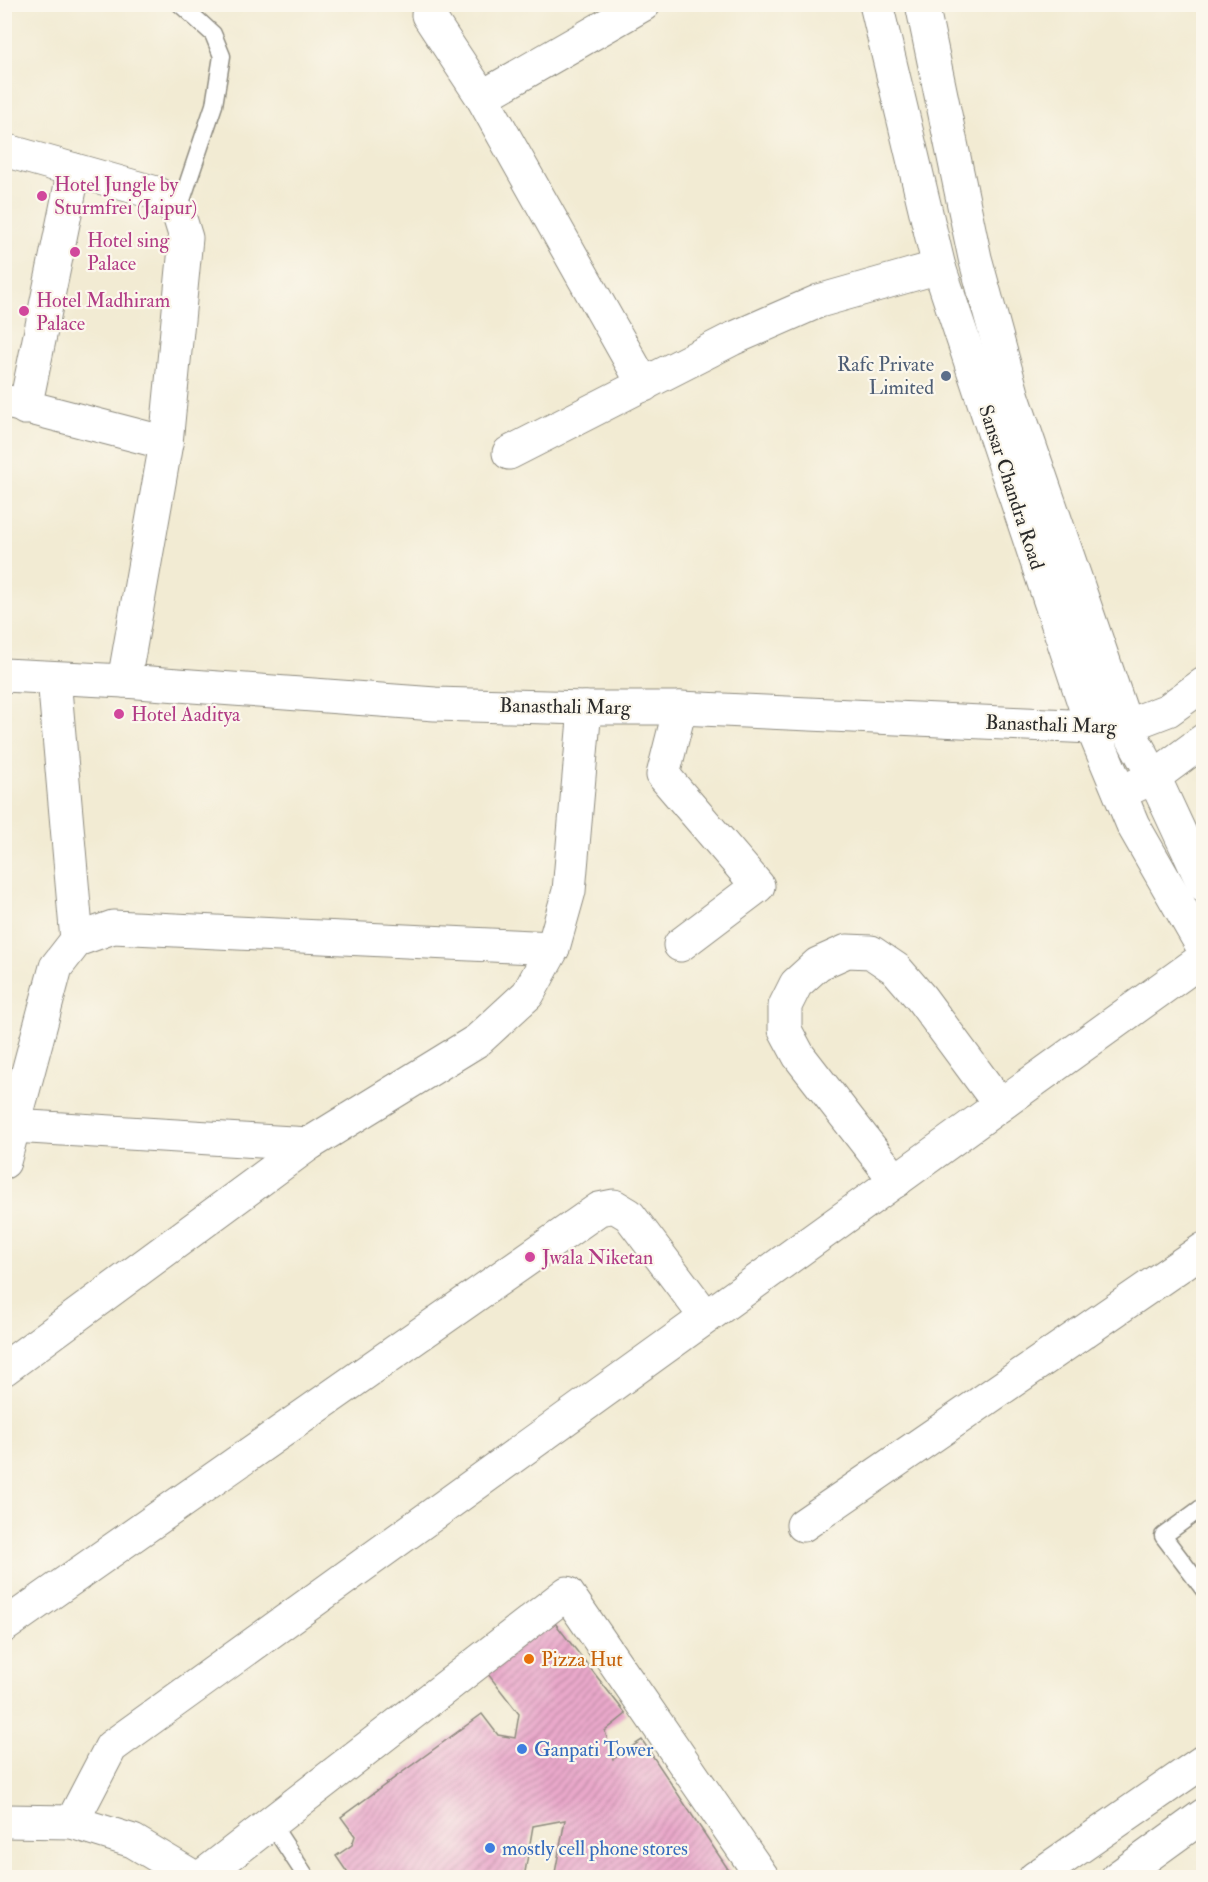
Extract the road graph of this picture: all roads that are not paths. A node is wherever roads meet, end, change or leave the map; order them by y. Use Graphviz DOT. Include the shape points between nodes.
graph roads {
  1 [pos="180,4"];
  2 [pos="644,4"];
  3 [pos="876,4"];
  4 [pos="922,4"];
  5 [pos="428,15"];
  6 [pos="482,98"];
  7 [pos="4,150"];
  8 [pos="74,170"];
  9 [pos="178,212"];
  10 [pos="939,267"];
  11 [pos="644,385"];
  12 [pos="15,405"];
  13 [pos="166,443"];
  14 [pos="509,453"];
  15 [pos="4,675"];
  16 [pos="54,678"];
  17 [pos="124,681"];
  18 [pos="1203,684"];
  19 [pos="585,708"];
  20 [pos="680,708"];
  21 [pos="1126,726"];
  22 [pos="1092,727"];
  23 [pos="1203,740"];
  24 [pos="1154,777"];
  25 [pos="1120,793"];
  26 [pos="1203,885"];
  27 [pos="77,940"];
  28 [pos="680,945"];
  29 [pos="554,948"];
  30 [pos="1203,949"];
  31 [pos="1203,958"];
  32 [pos="1000,1106"];
  33 [pos="14,1126"];
  34 [pos="309,1144"];
  35 [pos="4,1162"];
  36 [pos="896,1181"];
  37 [pos="1203,1249"];
  38 [pos="706,1317"];
  39 [pos="4,1369"];
  40 [pos="1203,1506"];
  41 [pos="803,1525"];
  42 [pos="1203,1590"];
  43 [pos="4,1626"];
  44 [pos="1193,1769"];
  45 [pos="1203,1815"];
  46 [pos="4,1821"];
  47 [pos="72,1822"];
  48 [pos="271,1823"];
  49 [pos="195,1878"];
  50 [pos="200,1878"];
  51 [pos="307,1878"];
  52 [pos="763,1878"];
  53 [pos="1035,1878"];
  54 [pos="1116,1878"];
  1 -- 9 [label="lane" via="213,34 222,56 214,105"];
  2 -- 6 [label="street"];
  3 -- 10 [label="street, Sansar Chandra Road"];
  4 -- 21 [label="street, Sansar Chandra Road" via="975,258 1013,397"];
  5 -- 6 [label="street"];
  6 -- 11 [label="street"];
  7 -- 8 [label="street"];
  8 -- 9 [label="street" via="156,194"];
  8 -- 12 [label="street"];
  9 -- 13 [label="street" via="186,238"];
  10 -- 11 [label="street" via="819,301 732,339"];
  10 -- 22 [label="street, Sansar Chandra Road"];
  11 -- 14 [label="street"];
  12 -- 13 [label="street"];
  13 -- 17 [label="street"];
  15 -- 16 [label="street, Banasthali Marg"];
  16 -- 17 [label="street, Banasthali Marg"];
  16 -- 27 [label="street"];
  17 -- 19 [label="street, Banasthali Marg" via="435,704"];
  18 -- 21 [label="street, Banasthali Marg" via="1168,710"];
  19 -- 20 [label="street, Banasthali Marg"];
  19 -- 29 [label="street" via="569,891"];
  20 -- 22 [label="street, Banasthali Marg"];
  20 -- 28 [label="street" via="663,775 758,886"];
  21 -- 22 [label="street, Banasthali Marg"];
  21 -- 24 [label="street, Sansar Chandra Road"];
  22 -- 25 [label="street, Sansar Chandra Road"];
  23 -- 24 [label="street"];
  24 -- 25 [label="street"];
  24 -- 26 [label="street, Sansar Chandra Road"];
  25 -- 30 [label="street, Sansar Chandra Road" via="1133,825"];
  27 -- 29 [label="street" via="113,927"];
  27 -- 33 [label="street" via="56,967"];
  29 -- 34 [label="street" via="528,994 478,1040"];
  31 -- 32 [label="street"];
  32 -- 36 [label="street"];
  32 -- 36 [label="street" via="896,969 871,952 847,951 818,964 796,984 785,1006 785,1030 799,1056"];
  33 -- 34 [label="street"];
  33 -- 35 [label="street"];
  34 -- 39 [label="street"];
  36 -- 38 [label="street"];
  37 -- 41 [label="street"];
  38 -- 43 [label="street" via="629,1215 614,1206 599,1209"];
  38 -- 47 [label="street" via="111,1747"];
  40 -- 42 [label="lane" via="1163,1536"];
  44 -- 45 [label="street"];
  44 -- 53 [label="street"];
  45 -- 54 [label="street"];
  46 -- 47 [label="street"];
  47 -- 49 [label="street" via="133,1841"];
  48 -- 50 [label="street"];
  48 -- 51 [label="lane"];
  48 -- 52 [label="street" via="567,1593"];
}
